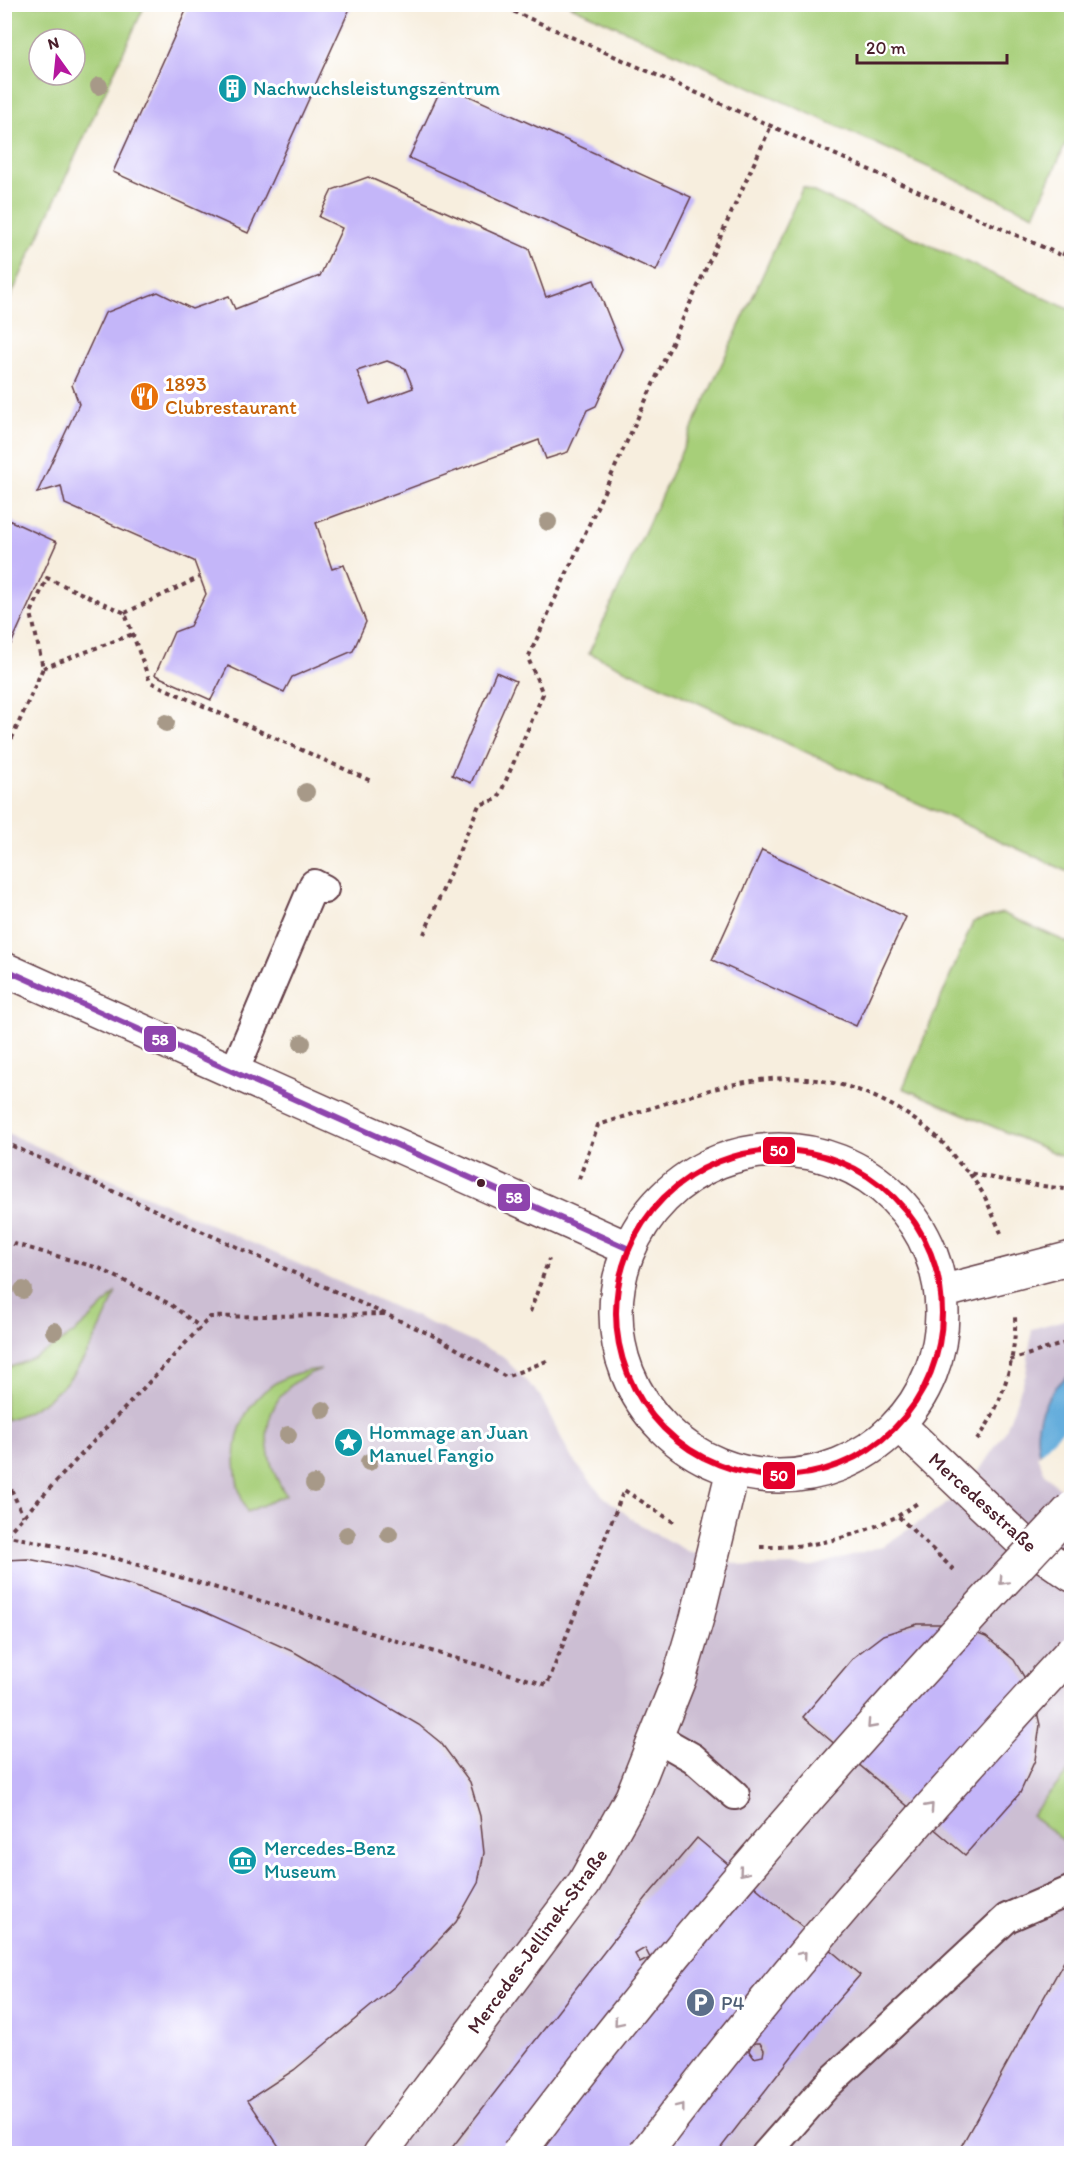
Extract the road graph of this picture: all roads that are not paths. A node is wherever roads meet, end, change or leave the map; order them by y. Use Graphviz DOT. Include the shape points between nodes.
graph roads {
  1 [pos="324,889"];
  2 [pos="4,969"];
  3 [pos="234,1072"];
  4 [pos="629,1249"];
  5 [pos="1071,1258"];
  6 [pos="940,1292"];
  7 [pos="898,1424"];
  8 [pos="733,1470"];
  9 [pos="1071,1508"];
  10 [pos="1071,1575"];
  11 [pos="1071,1651"];
  12 [pos="658,1738"];
  13 [pos="735,1795"];
  14 [pos="1071,1890"];
  15 [pos="380,2154"];
  16 [pos="518,2154"];
  17 [pos="645,2154"];
  18 [pos="766,2154"];
  1 -- 3 [label="lane" via="314,884"];
  2 -- 3 [label="main road"];
  3 -- 4 [label="main road"];
  4 -- 6 [label="main road" via="660,1202 705,1168 759,1151 796,1152 842,1162 889,1193 923,1238"];
  4 -- 8 [label="main road" via="616,1302 620,1348 631,1382 662,1427 691,1450"];
  5 -- 6 [label="main road"];
  6 -- 7 [label="main road" via="942,1328 934,1362 920,1395"];
  7 -- 8 [label="main road" via="871,1447 839,1465 805,1474 769,1476"];
  7 -- 10 [label="main road, Mercedesstraße" via="1018,1538"];
  8 -- 12 [label="main road, Mercedes-Jellinek-Straße" via="697,1618"];
  9 -- 16 [label="main road, one-way, bridge" via="788,1818 601,2043"];
  17 -- 11 [label="main road, one-way, bridge" via="767,1998 873,1872"];
  12 -- 13 [label="lane" via="693,1758"];
  12 -- 15 [label="main road, Mercedes-Jellinek-Straße" via="632,1797 584,1883"];
  14 -- 18 [label="lane" via="1007,1918 826,2086"];
}
